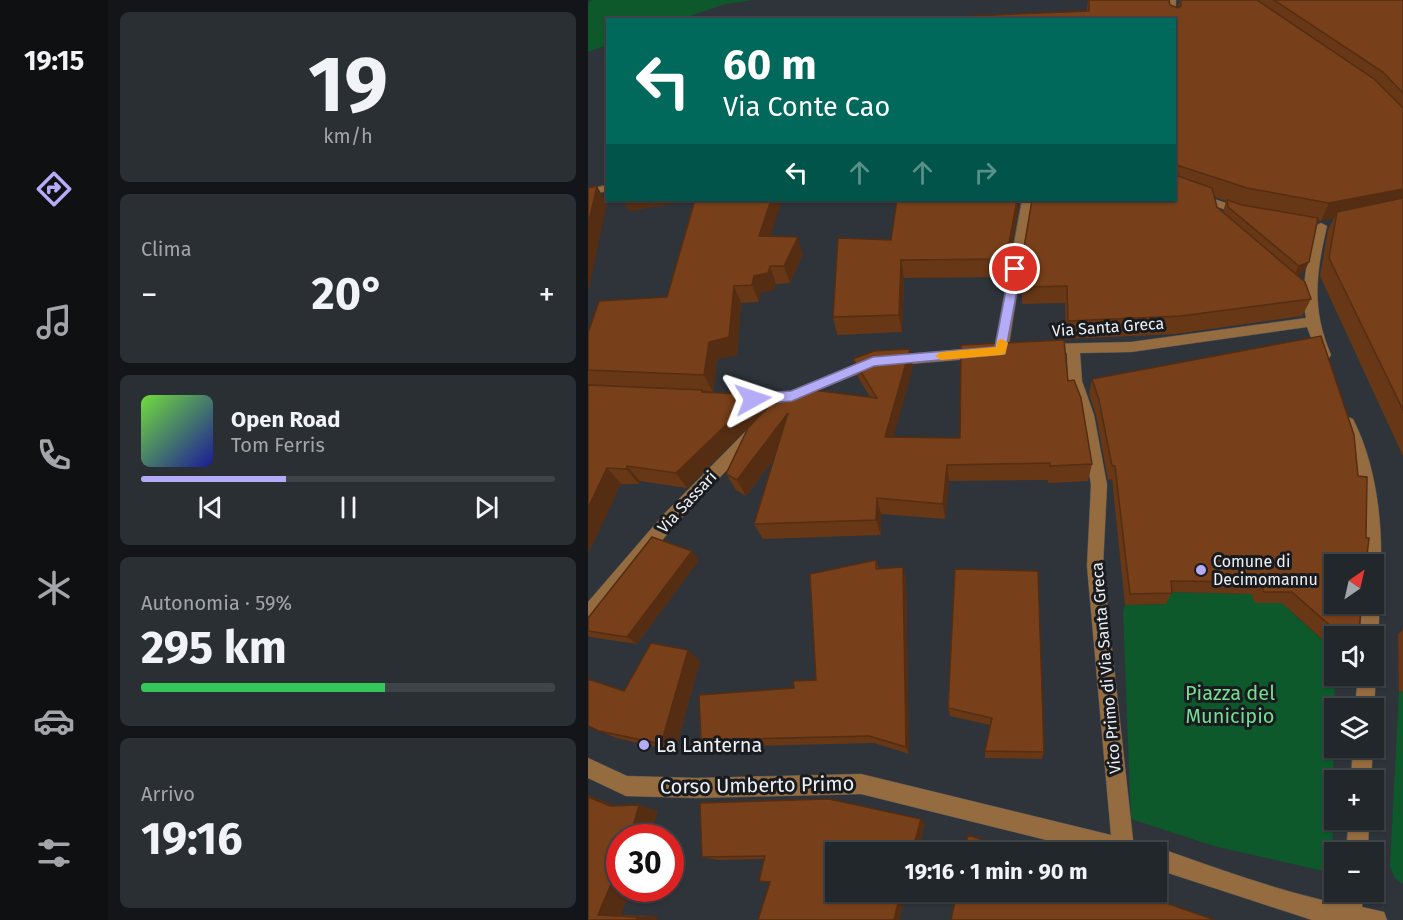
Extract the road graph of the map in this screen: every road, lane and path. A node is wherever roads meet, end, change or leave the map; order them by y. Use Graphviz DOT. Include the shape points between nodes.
graph roads {
  1 [pos="1175,1"];
  2 [pos="1172,18"];
  3 [pos="606,188"];
  4 [pos="1176,189"];
  5 [pos="588,192"];
  6 [pos="1027,201"];
  7 [pos="1214,202"];
  8 [pos="1250,213"];
  9 [pos="1217,221"];
  10 [pos="1321,225"];
  11 [pos="1294,287"];
  12 [pos="1311,302"];
  13 [pos="1312,322"];
  14 [pos="1073,348"];
  15 [pos="1032,350"];
  16 [pos="1328,366"];
  17 [pos="792,396"];
  18 [pos="728,399"];
  19 [pos="1344,410"];
  20 [pos="1374,554"];
  21 [pos="588,615"];
  22 [pos="588,768"];
  23 [pos="1098,842"];
  24 [pos="1130,842"];
  25 [pos="1167,862"];
  26 [pos="1352,902"];
  27 [pos="1350,919"];
  28 [pos="1376,920"];
  1 -- 2 [label="street"];
  3 -- 5 [label="street"];
  4 -- 7 [label="street"];
  6 -- 17 [label="street" via="1006,351 873,362"];
  7 -- 8 [label="street"];
  7 -- 9 [label="street"];
  10 -- 12 [label="street" via="1311,277"];
  11 -- 12 [label="street"];
  12 -- 13 [label="street"];
  13 -- 14 [label="street, Via Santa Greca" via="1131,347"];
  13 -- 16 [label="street"];
  14 -- 15 [label="street, Via Santa Greca"];
  14 -- 24 [label="street, Vico Primo di Via Santa Greca" via="1075,381 1087,415 1099,486 1095,566"];
  17 -- 18 [label="street"];
  17 -- 21 [label="street, Via Sassari" via="669,520"];
  19 -- 20 [label="street" via="1360,454 1375,538"];
  22 -- 23 [label="street, Corso Umberto Primo" via="626,786 861,784"];
  25 -- 27 [label="street"];
  26 -- 27 [label="street"];
  27 -- 28 [label="street"];
}
